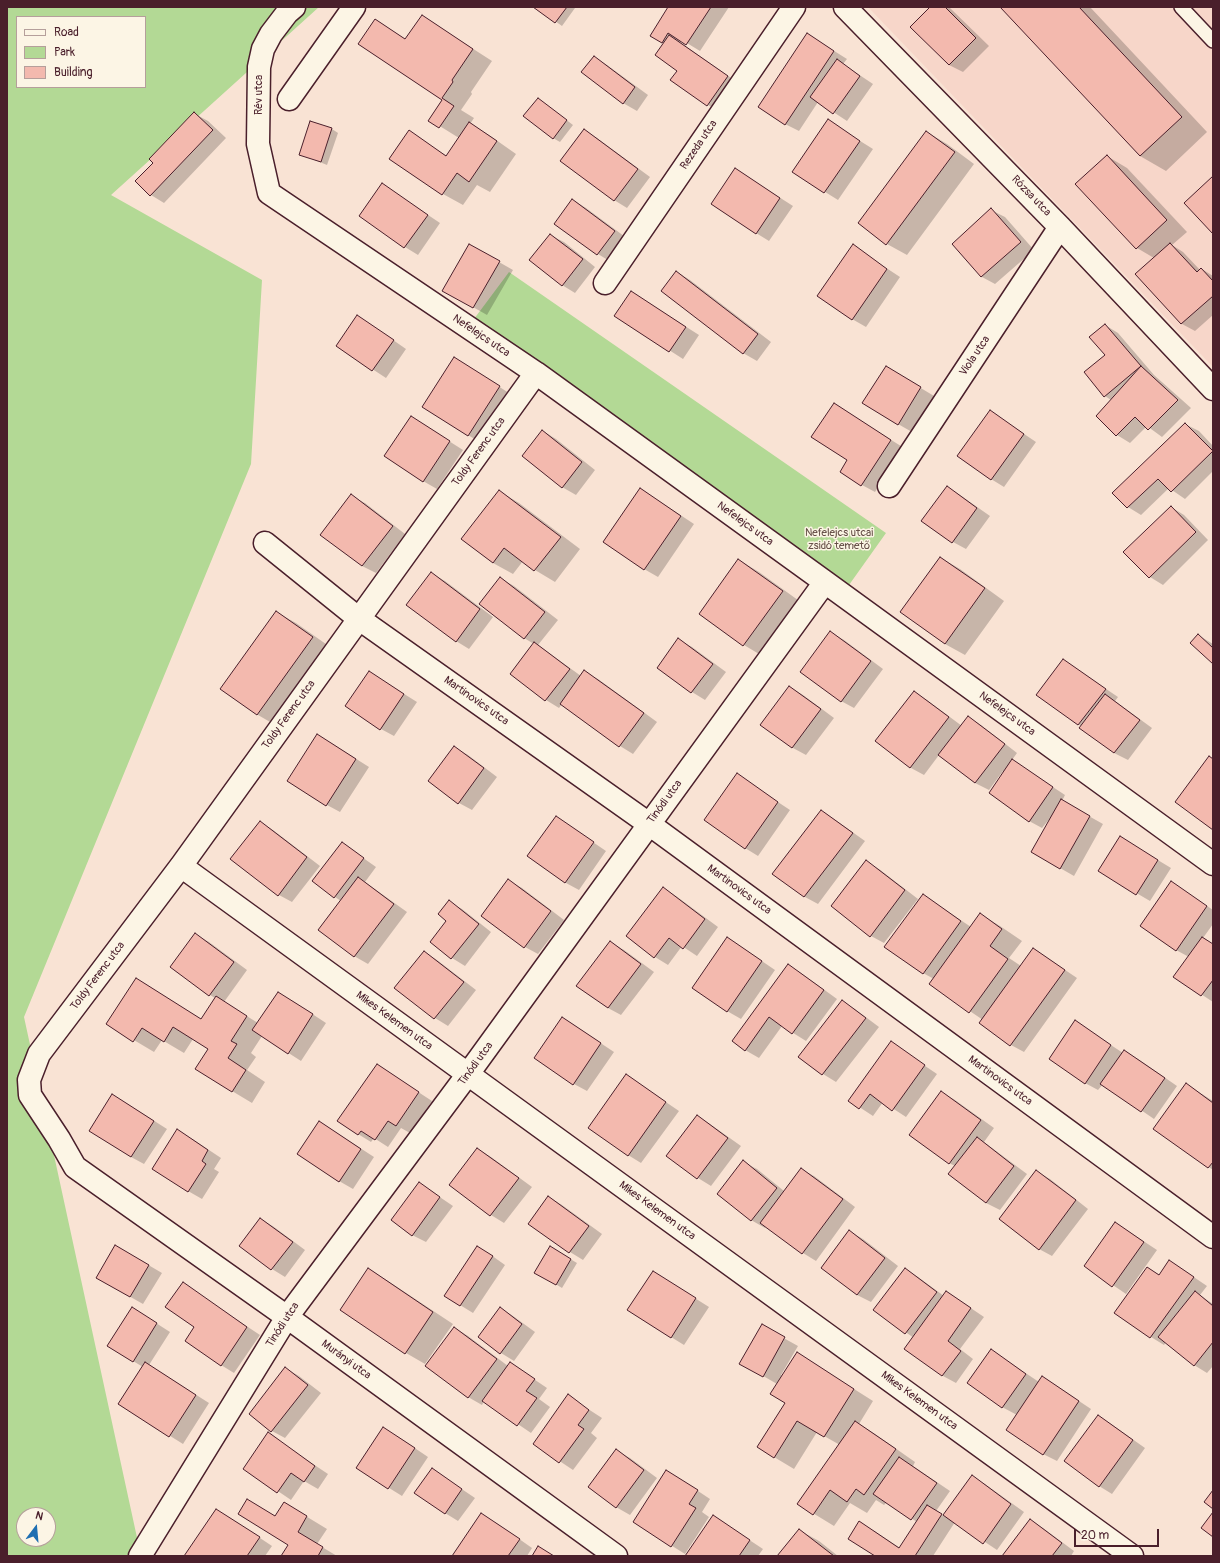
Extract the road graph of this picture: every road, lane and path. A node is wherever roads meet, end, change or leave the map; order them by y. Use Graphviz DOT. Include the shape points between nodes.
graph roads {
  1 [pos="294,7"];
  2 [pos="354,7"];
  3 [pos="794,7"];
  4 [pos="845,7"];
  5 [pos="1181,7"];
  6 [pos="1213,41"];
  7 [pos="289,99"];
  8 [pos="269,193"];
  9 [pos="1060,227"];
  10 [pos="604,283"];
  11 [pos="536,373"];
  12 [pos="1213,389"];
  13 [pos="889,486"];
  14 [pos="265,542"];
  15 [pos="825,582"];
  16 [pos="358,618"];
  17 [pos="649,824"];
  18 [pos="1213,864"];
  19 [pos="181,866"];
  20 [pos="468,1074"];
  21 [pos="75,1167"];
  22 [pos="1213,1237"];
  23 [pos="287,1316"];
  24 [pos="140,1556"];
  25 [pos="616,1556"];
  26 [pos="1132,1556"];
  1 -- 8 [label="street, Rév utca" via="271,34 263,49 259,67 258,144"];
  2 -- 7 [label="street"];
  3 -- 10 [label="street, Rezeda utca"];
  4 -- 9 [label="street, Rózsa utca"];
  5 -- 6 [label="lane"];
  8 -- 11 [label="street, Nefelejcs utca"];
  9 -- 12 [label="street, Rózsa utca"];
  9 -- 13 [label="street, Viola utca"];
  11 -- 15 [label="street, Nefelejcs utca"];
  11 -- 16 [label="street, Toldy Ferenc utca"];
  14 -- 16 [label="street, Martinovics utca"];
  15 -- 17 [label="street, Tinódi utca"];
  15 -- 18 [label="street, Nefelejcs utca"];
  16 -- 17 [label="street, Martinovics utca"];
  16 -- 19 [label="street, Toldy Ferenc utca"];
  17 -- 20 [label="street, Tinódi utca"];
  17 -- 22 [label="street, Martinovics utca"];
  19 -- 20 [label="street, Mikes Kelemen utca"];
  19 -- 21 [label="street, Toldy Ferenc utca" via="39,1054 29,1080 30,1095"];
  20 -- 23 [label="street, Tinódi utca"];
  20 -- 26 [label="street, Mikes Kelemen utca"];
  21 -- 23 [label="street, Murányi utca"];
  23 -- 24 [label="street, Tinódi utca"];
  23 -- 25 [label="street, Murányi utca"];
}
